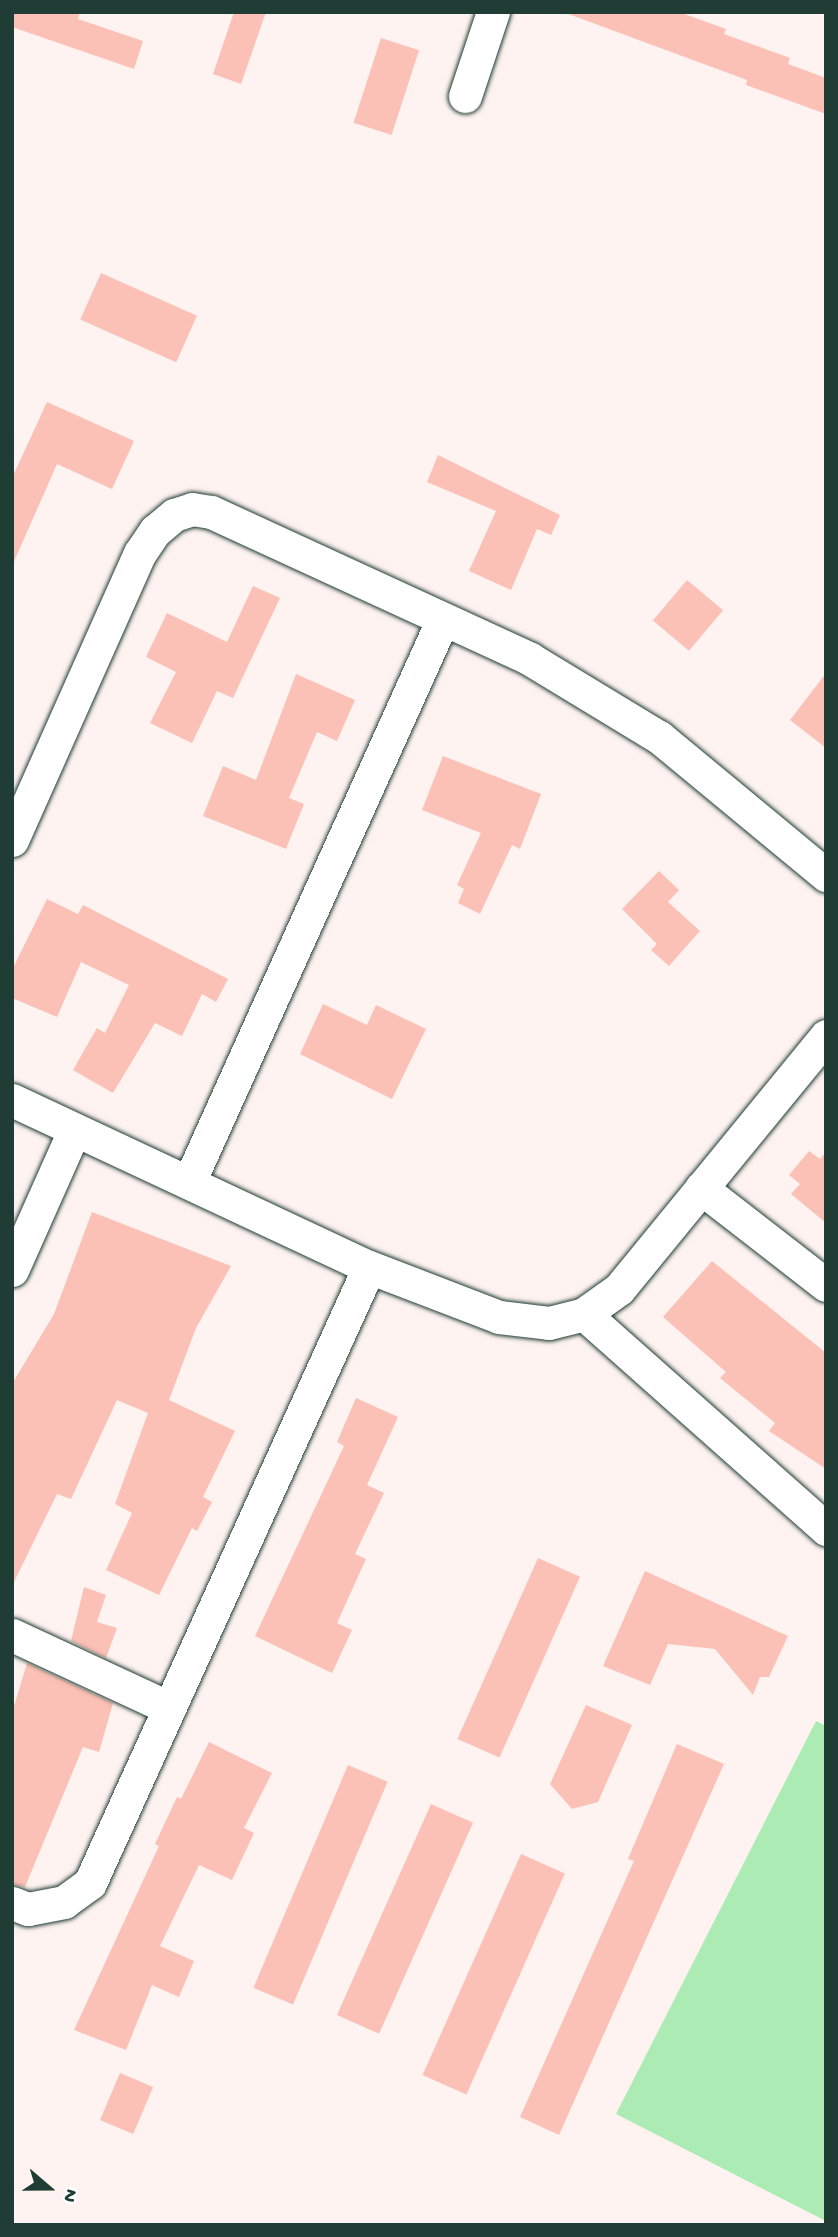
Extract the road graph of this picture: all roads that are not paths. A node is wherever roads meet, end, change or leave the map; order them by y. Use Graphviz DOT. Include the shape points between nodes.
graph roads {
  1 [pos="493,12"];
  2 [pos="465,96"];
  3 [pos="442,621"];
  4 [pos="12,840"];
  5 [pos="826,875"];
  6 [pos="826,1036"];
  7 [pos="12,1100"];
  8 [pos="74,1131"];
  9 [pos="190,1180"];
  10 [pos="701,1188"];
  11 [pos="369,1267"];
  12 [pos="12,1270"];
  13 [pos="826,1285"];
  14 [pos="584,1314"];
  15 [pos="826,1529"];
  16 [pos="12,1635"];
  17 [pos="169,1708"];
  18 [pos="12,1903"];
  1 -- 2 [label="street"];
  3 -- 4 [label="street" via="211,512 192,509 174,515 140,553"];
  3 -- 5 [label="street" via="530,659 659,737"];
  3 -- 9 [label="street"];
  6 -- 10 [label="street"];
  7 -- 8 [label="street"];
  8 -- 9 [label="street"];
  8 -- 12 [label="street"];
  9 -- 11 [label="street"];
  10 -- 13 [label="street"];
  10 -- 14 [label="street" via="619,1289"];
  11 -- 14 [label="street" via="499,1317 549,1324"];
  11 -- 17 [label="street"];
  14 -- 15 [label="street"];
  16 -- 17 [label="street"];
  17 -- 18 [label="street" via="90,1882 64,1902 28,1909"];
}
